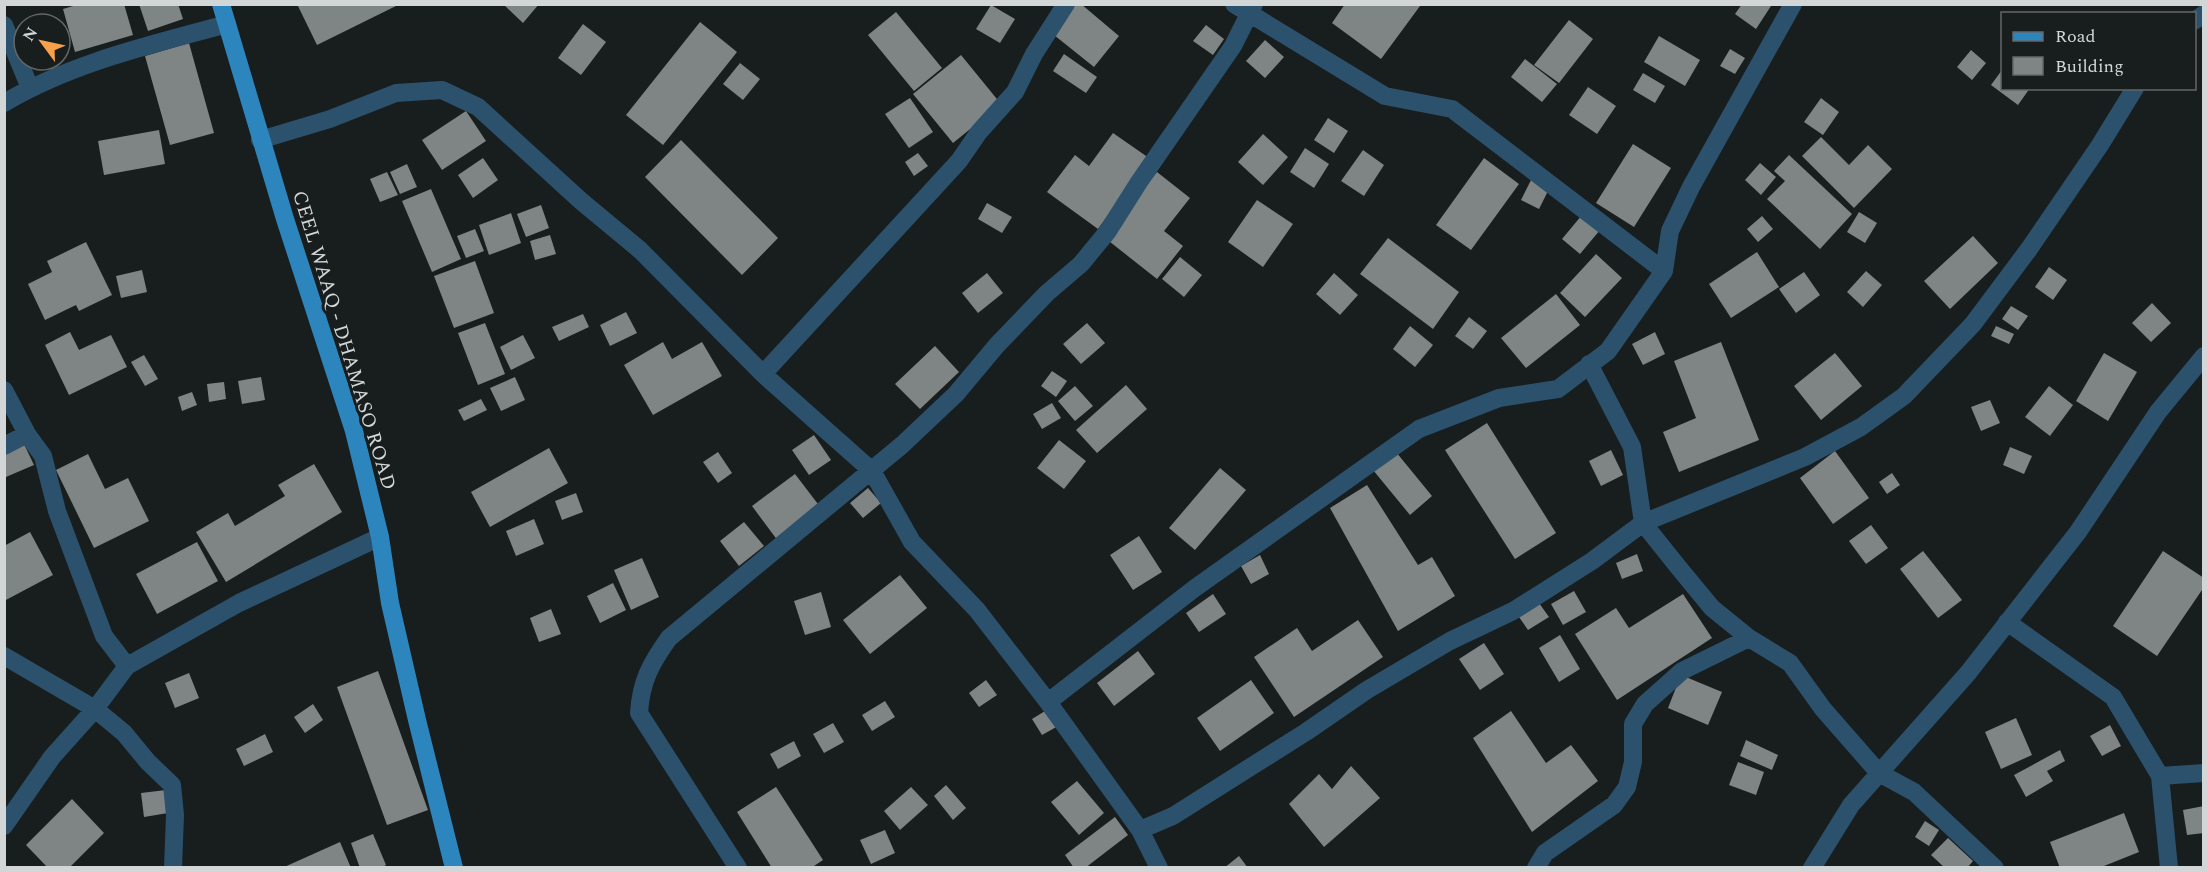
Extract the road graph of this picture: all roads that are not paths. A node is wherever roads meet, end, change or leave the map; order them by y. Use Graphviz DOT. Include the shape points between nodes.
graph roads {
  1 [pos="221,4"];
  2 [pos="1066,4"];
  3 [pos="1793,4"];
  4 [pos="1245,8"];
  5 [pos="227,24"];
  6 [pos="4,25"];
  7 [pos="30,88"];
  8 [pos="2134,90"];
  9 [pos="4,103"];
  10 [pos="260,140"];
  11 [pos="1664,271"];
  12 [pos="2204,356"];
  13 [pos="1589,364"];
  14 [pos="763,374"];
  15 [pos="4,390"];
  16 [pos="27,434"];
  17 [pos="4,446"];
  18 [pos="872,471"];
  19 [pos="1643,523"];
  20 [pos="380,537"];
  21 [pos="2007,622"];
  22 [pos="1749,638"];
  23 [pos="4,656"];
  24 [pos="127,666"];
  25 [pos="1048,702"];
  26 [pos="95,709"];
  27 [pos="2204,772"];
  28 [pos="1879,773"];
  29 [pos="2160,776"];
  30 [pos="4,826"];
  31 [pos="1140,830"];
  32 [pos="172,867"];
  33 [pos="454,867"];
  34 [pos="738,867"];
  35 [pos="1159,867"];
  36 [pos="1536,867"];
  37 [pos="1812,867"];
  38 [pos="1995,867"];
  39 [pos="2169,867"];
  1 -- 5 [label="main road, CEEL WAAQ - DHAMASO ROAD"];
  2 -- 14 [label="street" via="1015,92 959,161"];
  3 -- 11 [label="street" via="1691,187 1671,231"];
  4 -- 11 [label="street" via="1385,96 1452,109"];
  4 -- 18 [label="street" via="1233,46 1108,231 1081,264 997,345 956,394"];
  5 -- 7 [label="street" via="89,63"];
  5 -- 10 [label="main road, CEEL WAAQ - DHAMASO ROAD"];
  6 -- 7 [label="street"];
  7 -- 9 [label="street"];
  8 -- 19 [label="street" via="2048,221 1973,324 1904,396 1861,427 1805,457"];
  10 -- 14 [label="street" via="330,119 396,93 442,90 469,102 640,250"];
  10 -- 20 [label="main road, CEEL WAAQ - DHAMASO ROAD" via="354,432"];
  11 -- 13 [label="street" via="1608,351"];
  12 -- 21 [label="street" via="2158,412 2078,531"];
  13 -- 19 [label="street" via="1632,447"];
  13 -- 25 [label="street" via="1558,389 1499,398 1419,429 1195,588"];
  14 -- 18 [label="street"];
  15 -- 16 [label="street"];
  16 -- 17 [label="street"];
  16 -- 24 [label="street" via="43,456 57,511 104,636"];
  18 -- 25 [label="street" via="912,542 977,610"];
  18 -- 34 [label="street" via="669,638 654,658 640,690 639,713"];
  19 -- 22 [label="street" via="1712,608"];
  19 -- 31 [label="street" via="1513,611 1441,646 1173,816"];
  20 -- 24 [label="street" via="239,603"];
  20 -- 33 [label="main road, CEEL WAAQ - DHAMASO ROAD" via="390,603"];
  21 -- 28 [label="street" via="1968,673"];
  21 -- 29 [label="street" via="2114,697"];
  22 -- 28 [label="street" via="1790,663 1823,709"];
  22 -- 36 [label="street" via="1682,672 1645,704 1633,724 1633,762 1627,787 1614,806 1545,853"];
  23 -- 26 [label="street"];
  24 -- 26 [label="street"];
  25 -- 31 [label="street"];
  26 -- 30 [label="street" via="52,757"];
  26 -- 32 [label="street" via="124,733 172,785"];
  27 -- 29 [label="street"];
  28 -- 37 [label="street" via="1851,805"];
  28 -- 38 [label="street" via="1914,792"];
  29 -- 39 [label="street"];
  31 -- 35 [label="street"];
}
